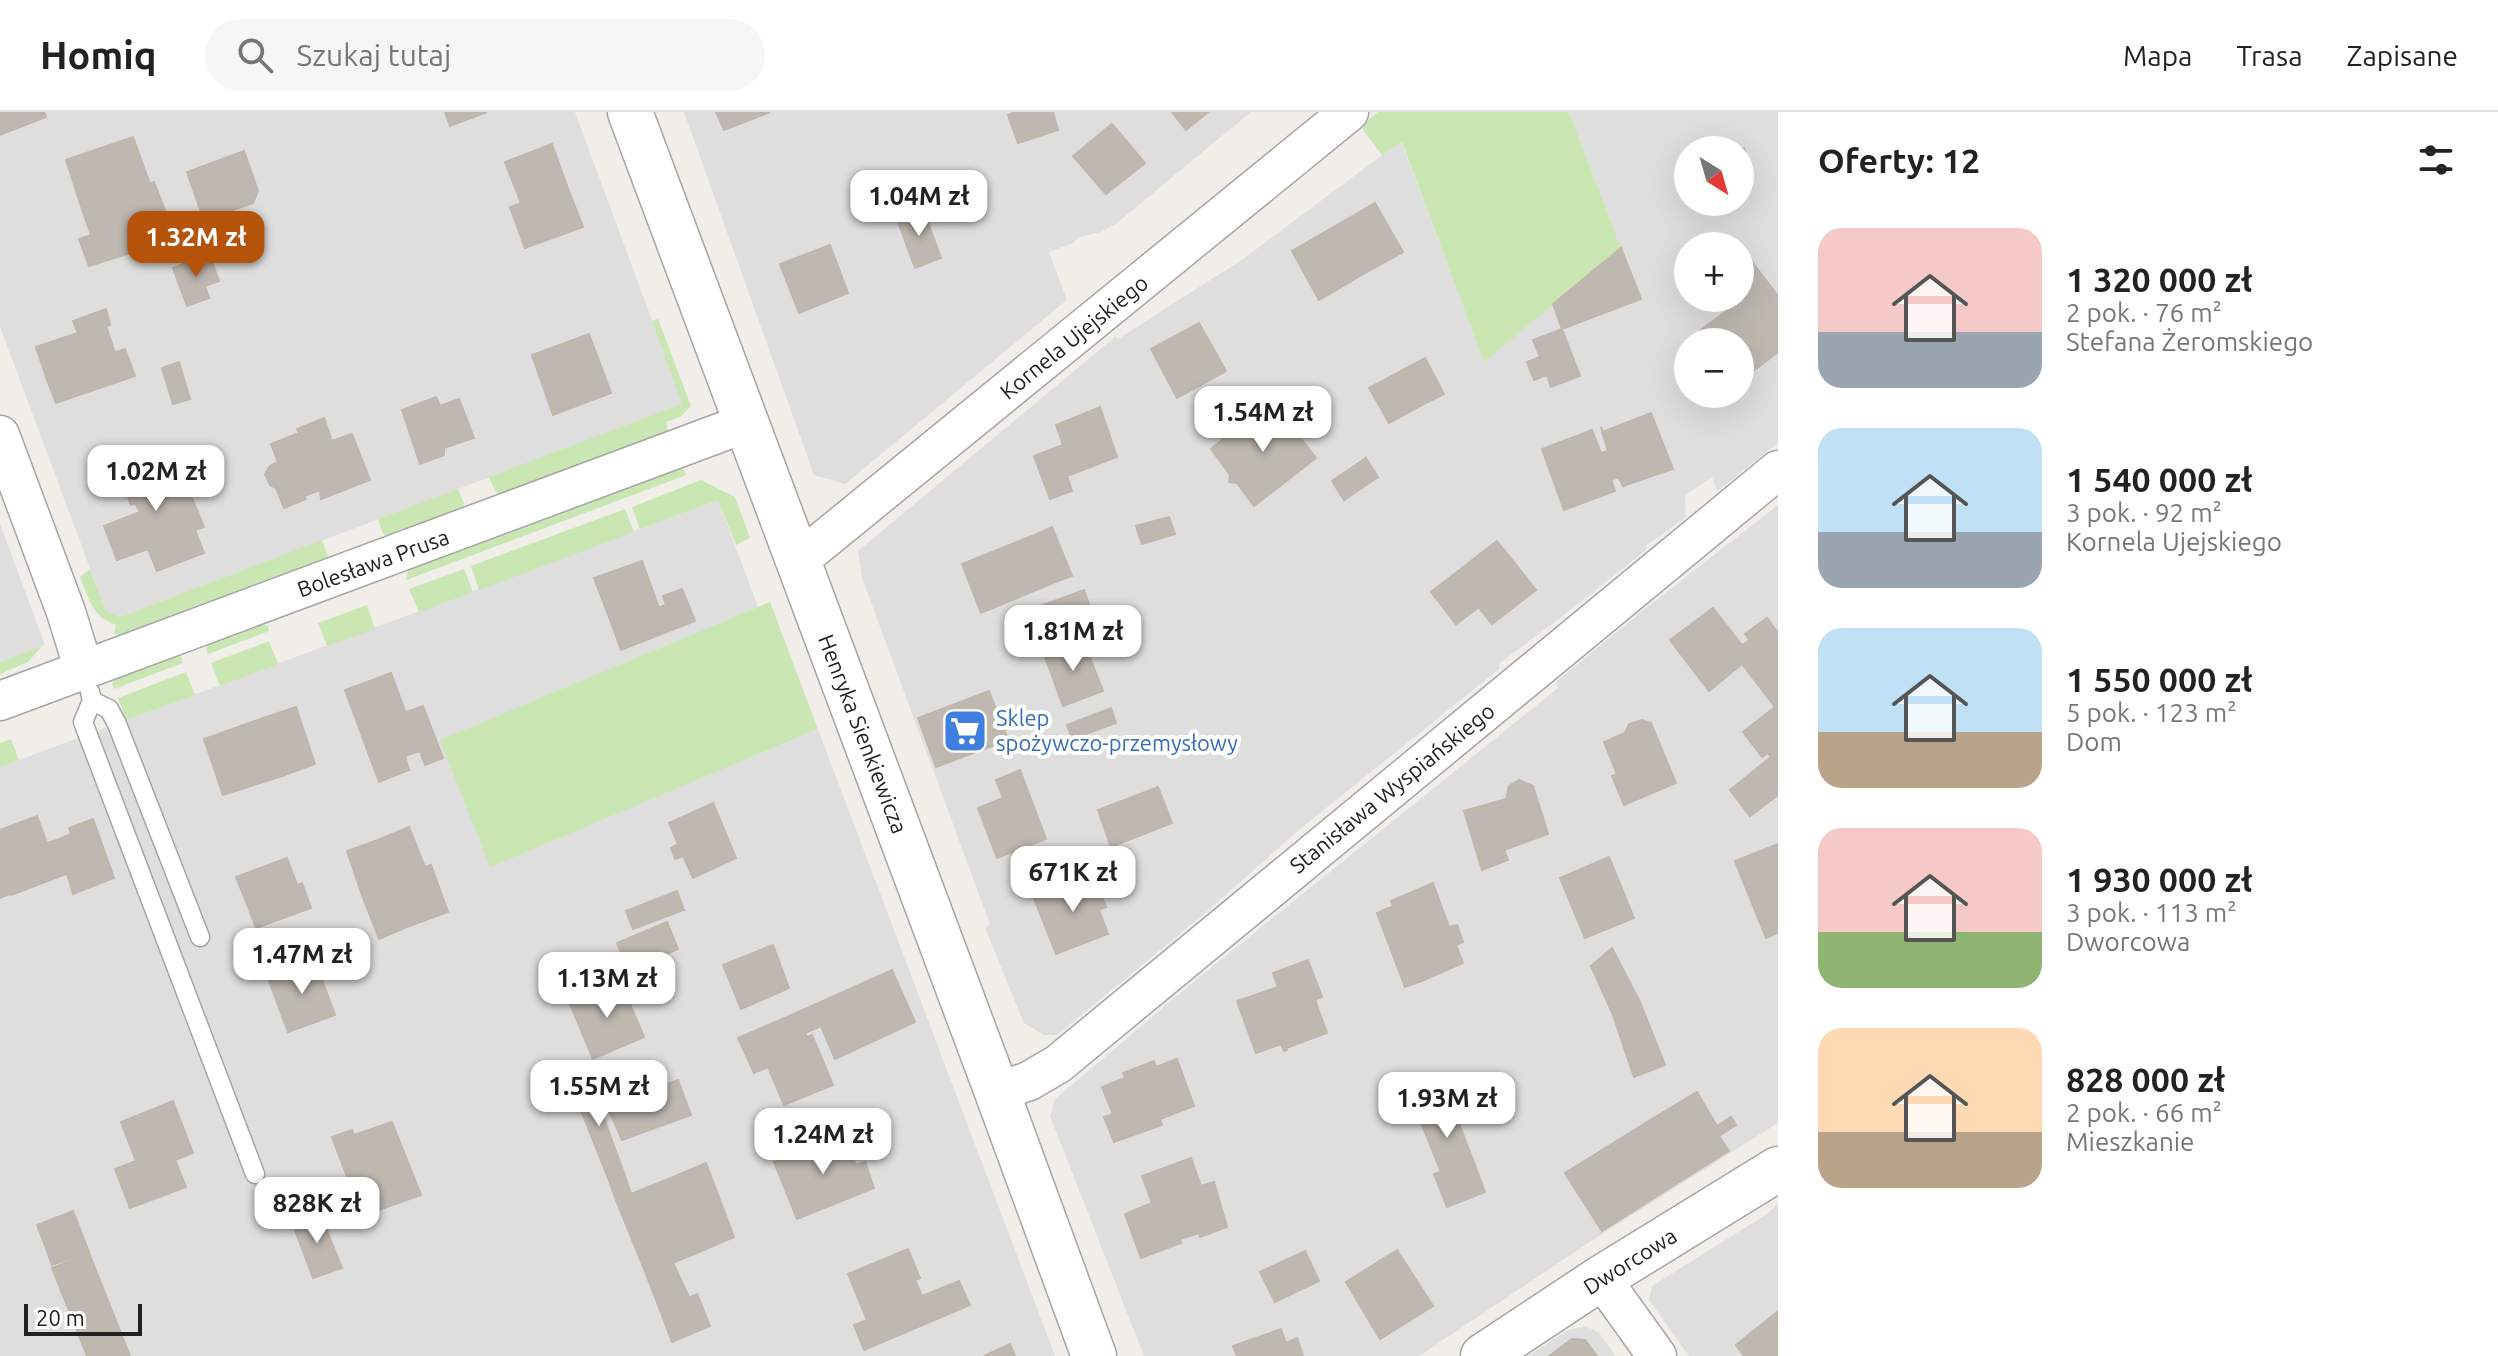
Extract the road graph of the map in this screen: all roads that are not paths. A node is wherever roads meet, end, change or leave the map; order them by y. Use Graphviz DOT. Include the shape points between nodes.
graph roads {
  1 [pos="630,112"];
  2 [pos="1349,112"];
  3 [pos="746,423"];
  4 [pos="0,435"];
  5 [pos="1778,470"];
  6 [pos="798,561"];
  7 [pos="88,686"];
  8 [pos="0,701"];
  9 [pos="200,937"];
  10 [pos="997,1092"];
  11 [pos="1778,1169"];
  12 [pos="255,1174"];
  13 [pos="1601,1278"];
  14 [pos="1094,1356"];
  15 [pos="1483,1356"];
  16 [pos="1657,1356"];
  1 -- 3 [label="street, Henryka Sienkiewicza"];
  2 -- 6 [label="street, Kornela Ujejskiego"];
  3 -- 6 [label="street, Henryka Sienkiewicza"];
  3 -- 7 [label="street, Bolesława Prusa"];
  4 -- 7 [label="street"];
  5 -- 10 [label="street, Stanisława Wyspiańskiego" via="1058,1064"];
  6 -- 10 [label="street, Henryka Sienkiewicza"];
  7 -- 8 [label="street, Bolesława Prusa"];
  7 -- 9 [label="lane" via="117,724"];
  7 -- 12 [label="lane" via="83,722"];
  10 -- 14 [label="street, Henryka Sienkiewicza"];
  11 -- 13 [label="street, Dworcowa"];
  13 -- 15 [label="street, Dworcowa"];
  13 -- 16 [label="street"];
}
